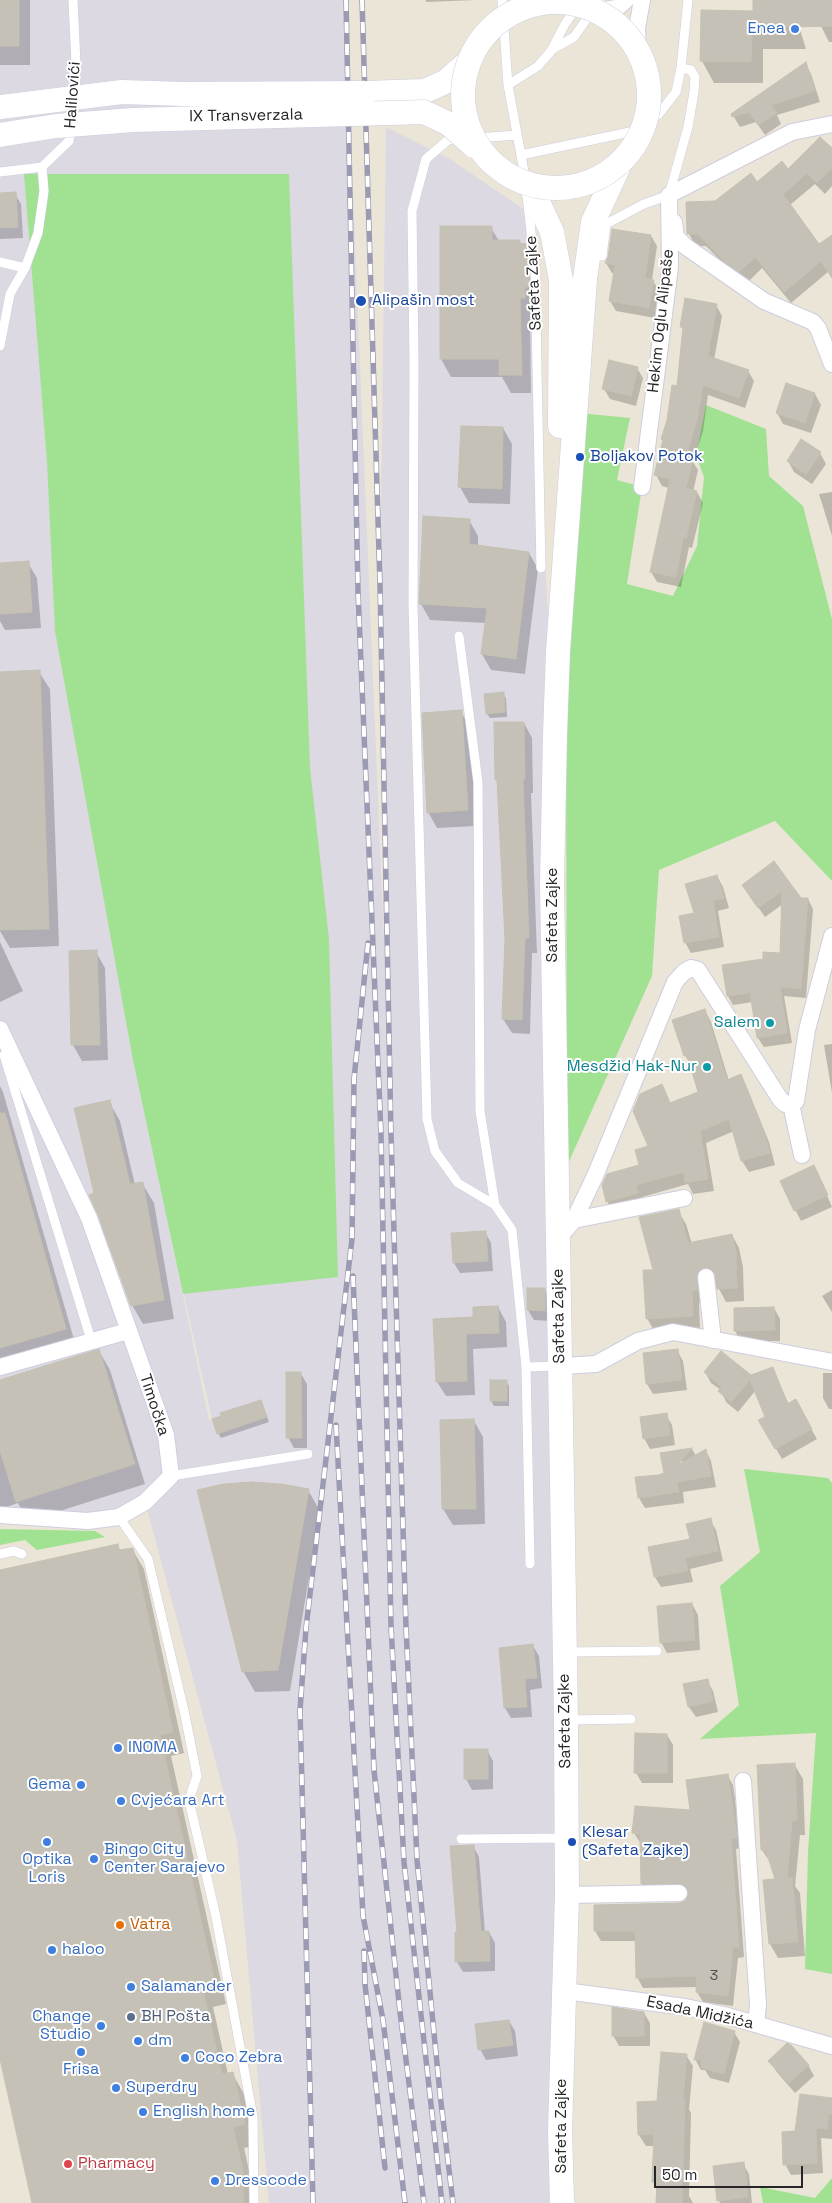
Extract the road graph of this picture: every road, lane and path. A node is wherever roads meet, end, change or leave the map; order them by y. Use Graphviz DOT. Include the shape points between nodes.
graph roads {
  1 [pos="73,0"];
  2 [pos="502,0"];
  3 [pos="626,0"];
  4 [pos="642,0"];
  5 [pos="688,0"];
  6 [pos="532,2"];
  7 [pos="593,4"];
  8 [pos="638,50"];
  9 [pos="551,51"];
  10 [pos="467,63"];
  11 [pos="682,68"];
  12 [pos="508,85"];
  13 [pos="0,107"];
  14 [pos="832,124"];
  15 [pos="0,135"];
  16 [pos="517,135"];
  17 [pos="480,152"];
  18 [pos="521,155"];
  19 [pos="618,166"];
  20 [pos="42,167"];
  21 [pos="0,172"];
  22 [pos="531,186"];
  23 [pos="669,195"];
  24 [pos="602,256"];
  25 [pos="0,262"];
  26 [pos="25,268"];
  27 [pos="0,346"];
  28 [pos="832,364"];
  29 [pos="642,487"];
  30 [pos="541,568"];
  31 [pos="459,636"];
  32 [pos="558,651"];
  33 [pos="832,936"];
  34 [pos="0,1029"];
  35 [pos="5,1055"];
  36 [pos="791,1104"];
  37 [pos="802,1155"];
  38 [pos="684,1198"];
  39 [pos="495,1205"];
  40 [pos="574,1220"];
  41 [pos="558,1240"];
  42 [pos="706,1277"];
  43 [pos="128,1331"];
  44 [pos="91,1340"];
  45 [pos="712,1340"];
  46 [pos="832,1362"];
  47 [pos="561,1366"];
  48 [pos="0,1367"];
  49 [pos="526,1367"];
  50 [pos="308,1454"];
  51 [pos="171,1476"];
  52 [pos="0,1515"];
  53 [pos="119,1517"];
  54 [pos="0,1554"];
  55 [pos="22,1554"];
  56 [pos="530,1564"];
  57 [pos="657,1650"];
  58 [pos="565,1652"];
  59 [pos="631,1719"];
  60 [pos="566,1720"];
  61 [pos="743,1780"];
  62 [pos="566,1838"];
  63 [pos="462,1839"];
  64 [pos="679,1893"];
  65 [pos="567,1894"];
  66 [pos="565,1991"];
  67 [pos="756,2024"];
  68 [pos="832,2046"];
  69 [pos="254,2203"];
  70 [pos="562,2203"];
  1 -- 20 [label="lane, Halilovići" via="76,64 69,141"];
  2 -- 12 [label="lane, Safeta Zajke"];
  3 -- 7 [label="street" via="617,8"];
  4 -- 8 [label="street" via="637,28"];
  5 -- 11 [label="lane"];
  6 -- 7 [label="main road, bridge"];
  6 -- 10 [label="main road, bridge" via="492,26"];
  7 -- 8 [label="main road, bridge" via="627,34"];
  7 -- 9 [label="lane" via="565,24"];
  7 -- 9 [label="lane" via="574,37"];
  8 -- 19 [label="main road, bridge" via="648,80 648,111 638,141"];
  9 -- 12 [label="lane" via="538,66"];
  10 -- 13 [label="main road, IX Transverzala, bridge" via="445,82 425,91 122,92"];
  10 -- 17 [label="main road, bridge" via="462,94 466,125"];
  11 -- 18 [label="lane" via="676,92 658,115 630,132"];
  11 -- 23 [label="lane" via="691,70 695,77 694,92"];
  12 -- 16 [label="lane, Safeta Zajke"];
  14 -- 23 [label="street" via="792,132"];
  15 -- 17 [label="main road, IX Transverzala, bridge" via="56,126 142,119 424,112 449,124"];
  16 -- 18 [label="lane, Safeta Zajke"];
  16 -- 39 [label="lane" via="448,140 426,159 412,210 413,606 427,1119 435,1151 458,1184"];
  17 -- 22 [label="main road, IX Transverzala, bridge" via="503,174"];
  18 -- 30 [label="lane, Safeta Zajke" via="535,268"];
  19 -- 22 [label="main road, IX Transverzala, bridge" via="592,182 562,190"];
  19 -- 32 [label="main road" via="593,222 585,279"];
  20 -- 21 [label="lane"];
  20 -- 26 [label="lane" via="44,191 38,233"];
  22 -- 32 [label="main road" via="552,232 561,280"];
  23 -- 24 [label="lane" via="606,224"];
  23 -- 28 [label="street, Hekim Oglu Alipaše" via="676,237 764,301 812,322 818,328"];
  23 -- 29 [label="street, Hekim Oglu Alipaše" via="670,267"];
  25 -- 26 [label="lane"];
  26 -- 27 [label="lane" via="10,294"];
  31 -- 39 [label="lane" via="478,782 480,1111"];
  32 -- 41 [label="main road, Safeta Zajke" via="552,884"];
  33 -- 36 [label="street" via="807,1030 796,1100"];
  34 -- 35 [label="street, Timočka"];
  35 -- 43 [label="street, Timočka" via="89,1218"];
  35 -- 44 [label="lane"];
  36 -- 37 [label="street"];
  36 -- 40 [label="street" via="780,1099 698,970 691,968 675,982"];
  38 -- 40 [label="street"];
  39 -- 49 [label="lane" via="512,1230"];
  40 -- 41 [label="street"];
  41 -- 47 [label="main road, Safeta Zajke"];
  42 -- 45 [label="street"];
  43 -- 44 [label="street"];
  43 -- 51 [label="street, Timočka" via="166,1435"];
  44 -- 48 [label="street"];
  45 -- 46 [label="street"];
  45 -- 47 [label="street" via="673,1332 638,1341 596,1364"];
  47 -- 49 [label="lane"];
  47 -- 58 [label="main road, Safeta Zajke"];
  49 -- 56 [label="lane"];
  50 -- 51 [label="lane"];
  51 -- 53 [label="street" via="145,1502"];
  52 -- 53 [label="street" via="88,1521"];
  53 -- 69 [label="lane" via="148,1559 185,1715 197,1776 189,1800 216,1917 253,2117"];
  54 -- 55 [label="lane" via="14,1551"];
  57 -- 58 [label="lane"];
  58 -- 60 [label="main road, Safeta Zajke"];
  59 -- 60 [label="lane"];
  60 -- 62 [label="main road, Safeta Zajke"];
  61 -- 67 [label="street" via="758,2004"];
  62 -- 63 [label="lane"];
  62 -- 65 [label="main road, Safeta Zajke"];
  64 -- 65 [label="street"];
  65 -- 66 [label="main road, Safeta Zajke"];
  66 -- 67 [label="street, Esada Midžića" via="685,2006"];
  66 -- 70 [label="main road, Safeta Zajke" via="560,2131"];
  67 -- 68 [label="street, Esada Midžića"];
}
